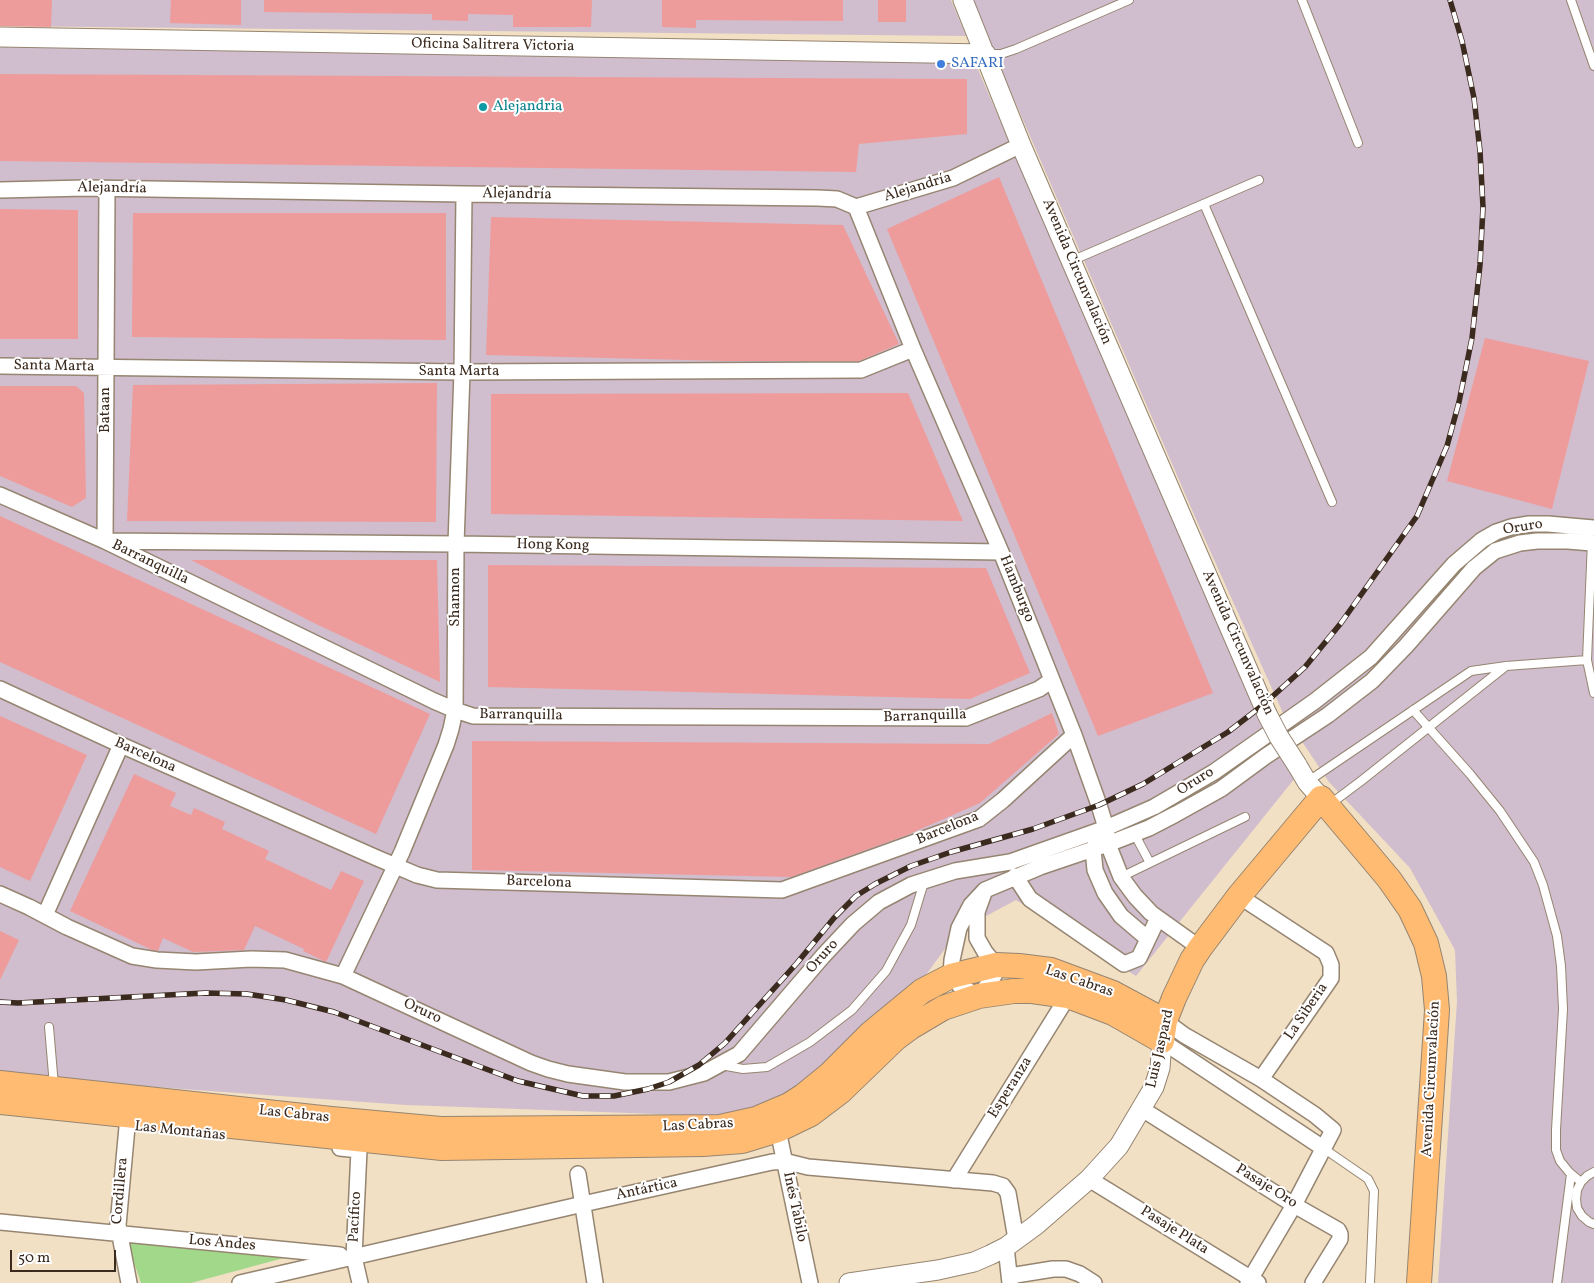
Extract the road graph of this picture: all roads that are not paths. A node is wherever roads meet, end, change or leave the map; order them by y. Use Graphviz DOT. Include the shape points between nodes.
graph roads {
  1 [pos="963,0"];
  2 [pos="1129,0"];
  3 [pos="1302,0"];
  4 [pos="1571,0"];
  5 [pos="0,37"];
  6 [pos="986,54"];
  7 [pos="1594,66"];
  8 [pos="1358,143"];
  9 [pos="1021,145"];
  10 [pos="1259,180"];
  11 [pos="107,189"];
  12 [pos="0,190"];
  13 [pos="464,194"];
  14 [pos="1204,204"];
  15 [pos="856,207"];
  16 [pos="1071,261"];
  17 [pos="913,350"];
  18 [pos="0,366"];
  19 [pos="106,368"];
  20 [pos="462,372"];
  21 [pos="0,495"];
  22 [pos="1332,502"];
  23 [pos="1593,525"];
  24 [pos="105,541"];
  25 [pos="456,544"];
  26 [pos="1592,544"];
  27 [pos="1001,552"];
  28 [pos="1587,660"];
  29 [pos="1506,666"];
  30 [pos="1052,680"];
  31 [pos="0,689"];
  32 [pos="1594,693"];
  33 [pos="455,710"];
  34 [pos="1413,710"];
  35 [pos="1428,728"];
  36 [pos="1074,735"];
  37 [pos="121,746"];
  38 [pos="1318,796"];
  39 [pos="1245,817"];
  40 [pos="1106,828"];
  41 [pos="1134,834"];
  42 [pos="1108,844"];
  43 [pos="1093,849"];
  44 [pos="1150,863"];
  45 [pos="396,866"];
  46 [pos="1015,876"];
  47 [pos="1121,877"];
  48 [pos="924,881"];
  49 [pos="985,890"];
  50 [pos="0,894"];
  51 [pos="1239,896"];
  52 [pos="45,915"];
  53 [pos="1158,918"];
  54 [pos="1148,939"];
  55 [pos="1200,948"];
  56 [pos="996,966"];
  57 [pos="343,976"];
  58 [pos="951,976"];
  59 [pos="979,996"];
  60 [pos="1068,996"];
  61 [pos="49,1028"];
  62 [pos="1163,1031"];
  63 [pos="721,1065"];
  64 [pos="1261,1079"];
  65 [pos="0,1082"];
  66 [pos="54,1088"];
  67 [pos="0,1102"];
  68 [pos="1142,1109"];
  69 [pos="0,1113"];
  70 [pos="127,1127"];
  71 [pos="778,1130"];
  72 [pos="1323,1148"];
  73 [pos="359,1150"];
  74 [pos="784,1161"];
  75 [pos="1594,1172"];
  76 [pos="578,1174"];
  77 [pos="1571,1174"];
  78 [pos="1089,1179"];
  79 [pos="954,1180"];
  80 [pos="1581,1182"];
  81 [pos="583,1204"];
  82 [pos="1294,1205"];
  83 [pos="0,1222"];
  84 [pos="1594,1224"];
  85 [pos="118,1234"];
  86 [pos="1011,1243"];
  87 [pos="354,1257"];
  88 [pos="1010,1279"];
  89 [pos="1252,1281"];
  90 [pos="129,1283"];
  91 [pos="240,1283"];
  92 [pos="360,1283"];
  93 [pos="595,1283"];
  94 [pos="810,1283"];
  95 [pos="849,1283"];
  96 [pos="1094,1283"];
  97 [pos="1313,1283"];
  98 [pos="1370,1283"];
  99 [pos="1419,1283"];
  100 [pos="1557,1283"];
  1 -- 6 [label="street, Avenida Circunvalación"];
  2 -- 6 [label="lane" via="1016,49"];
  3 -- 8 [label="lane"];
  4 -- 7 [label="lane"];
  5 -- 6 [label="street, Oficina Salitrera Victoria"];
  6 -- 9 [label="street, Avenida Circunvalación"];
  9 -- 15 [label="street, Alejandría" via="953,178"];
  9 -- 16 [label="street, Avenida Circunvalación"];
  10 -- 14 [label="lane"];
  11 -- 12 [label="street, Alejandría"];
  11 -- 13 [label="street, Alejandría"];
  11 -- 19 [label="street, Bataan"];
  13 -- 15 [label="street, Alejandría" via="818,198 837,199"];
  13 -- 20 [label="street, Shannon"];
  14 -- 16 [label="lane"];
  14 -- 22 [label="lane"];
  15 -- 17 [label="street, Hamburgo"];
  16 -- 38 [label="street, Avenida Circunvalación, bridge" via="1267,714"];
  17 -- 20 [label="street, Santa Marta" via="860,370"];
  17 -- 27 [label="street, Hamburgo"];
  18 -- 19 [label="street, Santa Marta"];
  19 -- 20 [label="street, Santa Marta"];
  19 -- 24 [label="street, Bataan"];
  20 -- 25 [label="street, Shannon"];
  21 -- 24 [label="street, Barranquilla"];
  23 -- 26 [label="lane"];
  23 -- 40 [label="street, Oruro" via="1529,524 1496,532 1482,540 1454,564 1371,658 1335,686 1191,786"];
  24 -- 25 [label="street, Hong Kong"];
  24 -- 33 [label="street, Barranquilla"];
  25 -- 27 [label="street, Hong Kong"];
  25 -- 33 [label="street, Shannon"];
  26 -- 28 [label="lane"];
  26 -- 41 [label="street, Oruro" via="1537,541 1495,551 1474,568 1372,681 1220,789"];
  27 -- 30 [label="street, Hamburgo"];
  28 -- 29 [label="lane"];
  28 -- 32 [label="lane"];
  29 -- 34 [label="lane" via="1471,671"];
  29 -- 35 [label="lane"];
  30 -- 33 [label="street, Barranquilla" via="1038,689 966,718 473,716"];
  30 -- 36 [label="street, Hamburgo"];
  31 -- 37 [label="street, Barcelona"];
  33 -- 45 [label="street, Shannon" via="446,745"];
  34 -- 35 [label="lane"];
  34 -- 38 [label="lane"];
  35 -- 38 [label="lane" via="1362,781"];
  35 -- 77 [label="lane" via="1500,811 1534,862 1543,885 1557,936 1561,966 1563,1009 1556,1150"];
  36 -- 40 [label="street, Hamburgo"];
  36 -- 45 [label="street, Barcelona" via="979,819 782,890 437,880"];
  37 -- 45 [label="street, Barcelona"];
  37 -- 52 [label="street"];
  38 -- 51 [label="main road, Luis Jaspard"];
  38 -- 99 [label="main road, Avenida Circunvalación" via="1389,879 1410,909 1426,943 1434,976 1437,1010"];
  39 -- 44 [label="lane"];
  40 -- 42 [label="street, Hamburgo"];
  40 -- 43 [label="street"];
  40 -- 48 [label="street, Oruro" via="1010,862 955,871"];
  41 -- 42 [label="street, Oruro"];
  41 -- 44 [label="lane"];
  42 -- 43 [label="street, Oruro"];
  42 -- 47 [label="street, Hamburgo"];
  43 -- 46 [label="street, Oruro"];
  43 -- 54 [label="street" via="1095,870 1105,893 1121,916"];
  44 -- 47 [label="lane"];
  45 -- 57 [label="street, Shannon"];
  46 -- 49 [label="street, Oruro"];
  46 -- 54 [label="street" via="1030,899 1124,964 1139,958"];
  47 -- 53 [label="street, Hamburgo" via="1134,896"];
  48 -- 63 [label="street, Oruro" via="879,902 852,924 739,1054"];
  48 -- 63 [label="lane" via="911,925 886,971 852,1010 810,1042 767,1067 743,1069"];
  49 -- 56 [label="street" via="977,912 977,938"];
  49 -- 58 [label="street" via="971,905 959,928"];
  50 -- 52 [label="street, Oruro"];
  51 -- 55 [label="main road, Luis Jaspard"];
  51 -- 64 [label="street, La Siberia" via="1326,953 1331,965 1331,978"];
  52 -- 57 [label="street, Oruro" via="132,956 196,962 285,960"];
  53 -- 54 [label="street"];
  53 -- 55 [label="street, Hamburgo"];
  55 -- 62 [label="main road, Luis Jaspard" via="1186,973"];
  56 -- 58 [label="main road, Las Cabras"];
  56 -- 59 [label="street" via="996,972"];
  56 -- 62 [label="main road, Las Cabras" via="1051,970 1113,993"];
  57 -- 63 [label="street, Oruro" via="531,1063 568,1074 625,1082 669,1082"];
  58 -- 59 [label="street"];
  58 -- 66 [label="main road, Las Cabras" via="922,990 803,1096 756,1119 720,1127 441,1129"];
  59 -- 60 [label="main road, Las Cabras" via="1014,991"];
  59 -- 71 [label="main road, Las Cabras" via="943,1008 911,1026 826,1103"];
  60 -- 62 [label="main road, Las Cabras"];
  60 -- 79 [label="street, Esperanza"];
  61 -- 66 [label="lane"];
  62 -- 64 [label="street, Las Cabras" via="1184,1034"];
  62 -- 68 [label="street, Luis Jaspard" via="1160,1068"];
  62 -- 72 [label="street, Las Cabras"];
  64 -- 72 [label="street, Las Cabras" via="1333,1130"];
  65 -- 66 [label="main road, Las Cabras"];
  67 -- 71 [label="main road, Las Cabras" via="442,1148 722,1144"];
  68 -- 78 [label="street, Luis Jaspard" via="1119,1146"];
  68 -- 82 [label="street, Pasaje Oro"];
  69 -- 70 [label="street, Las Montañas"];
  70 -- 73 [label="street, Las Montañas"];
  70 -- 85 [label="street, Cordillera"];
  71 -- 74 [label="street, Inés Tabilo"];
  72 -- 82 [label="street"];
  72 -- 98 [label="lane" via="1368,1179 1374,1191"];
  73 -- 87 [label="street, Pacífico"];
  74 -- 79 [label="street, Antártica"];
  74 -- 81 [label="street, Antártica"];
  74 -- 94 [label="street, Inés Tabilo"];
  75 -- 80 [label="lane"];
  76 -- 81 [label="street"];
  77 -- 80 [label="lane"];
  77 -- 100 [label="lane"];
  78 -- 86 [label="street, Luis Jaspard"];
  78 -- 89 [label="street, Pasaje Plata"];
  79 -- 86 [label="street, Antártica" via="1003,1186 1008,1193"];
  80 -- 84 [label="lane" via="1577,1190 1577,1208"];
  81 -- 87 [label="street, Antártica"];
  81 -- 93 [label="street"];
  82 -- 89 [label="street"];
  82 -- 97 [label="street, Pasaje Oro" via="1340,1234"];
  83 -- 85 [label="street, Los Andes"];
  85 -- 87 [label="street, Los Andes"];
  85 -- 90 [label="street, Cordillera"];
  86 -- 88 [label="street"];
  86 -- 95 [label="street, Luis Jaspard" via="990,1255 956,1267"];
  87 -- 91 [label="street, Antártica"];
  87 -- 92 [label="street, Pacífico"];
  88 -- 96 [label="street" via="1066,1269"];
}
